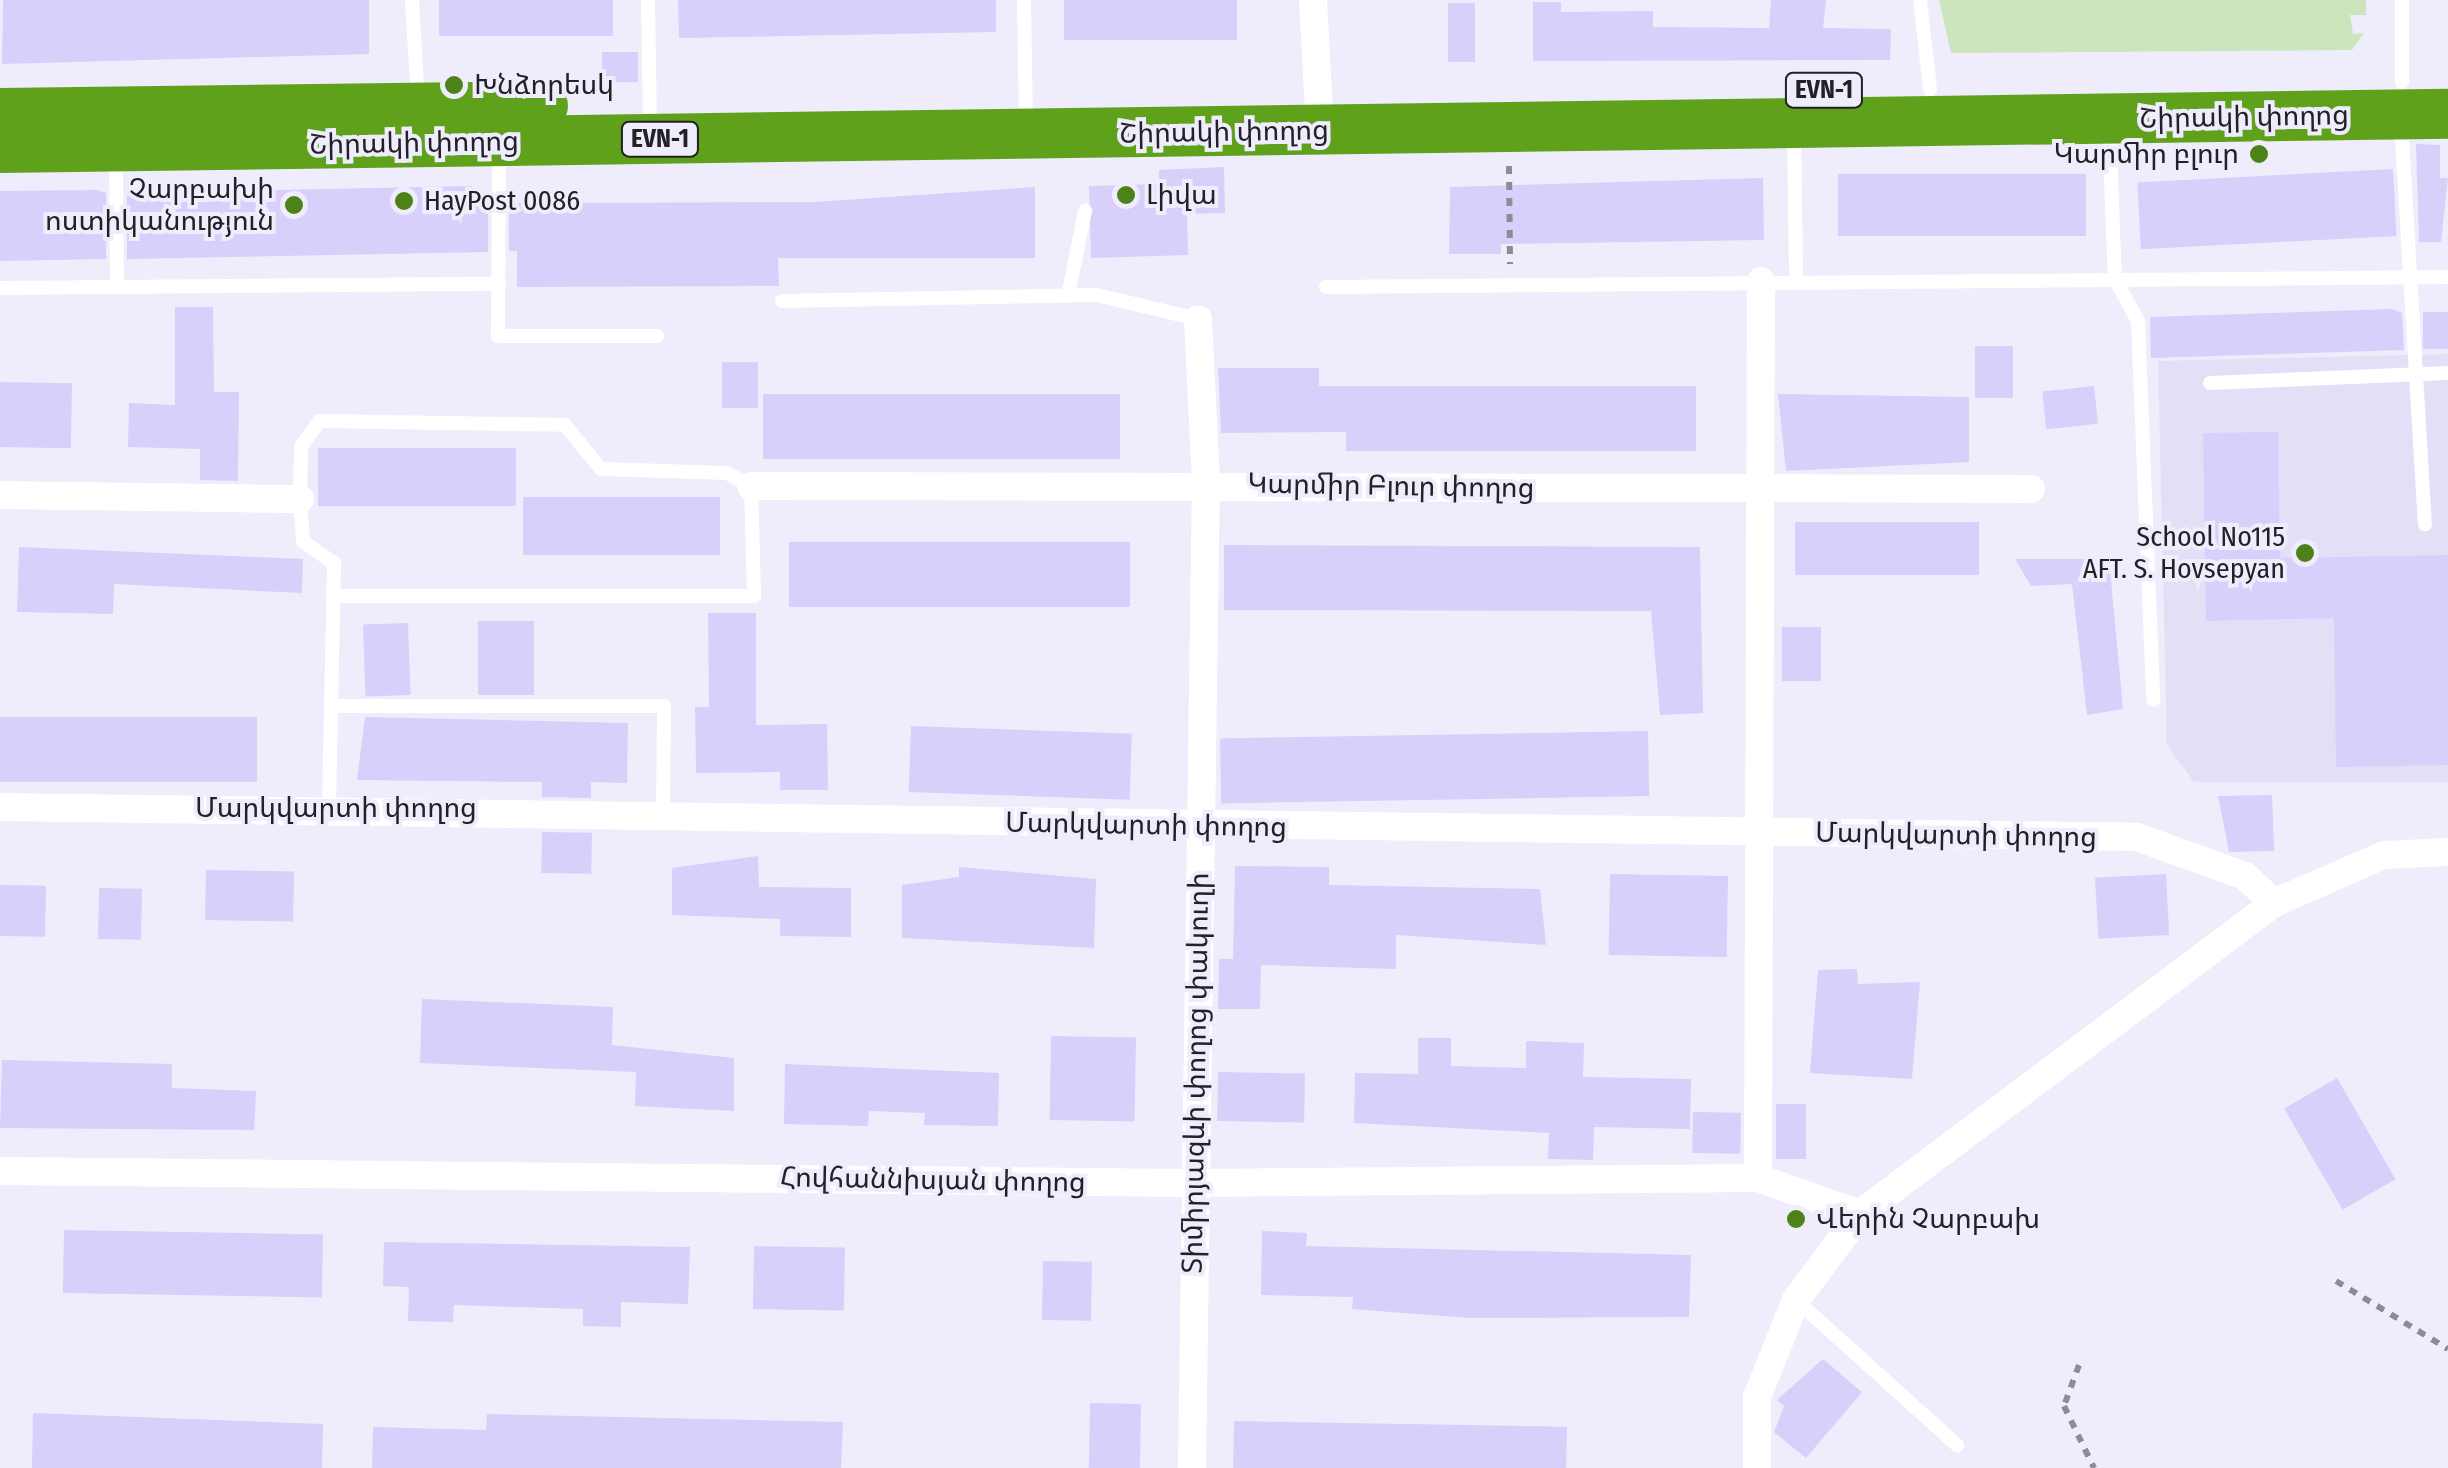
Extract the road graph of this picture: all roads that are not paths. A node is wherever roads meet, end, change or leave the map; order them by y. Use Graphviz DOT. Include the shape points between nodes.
graph roads {
  1 [pos="412,0"];
  2 [pos="648,0"];
  3 [pos="1024,0"];
  4 [pos="1313,0"];
  5 [pos="1920,0"];
  6 [pos="2402,0"];
  7 [pos="1930,89"];
  8 [pos="2425,98"];
  9 [pos="418,108"];
  10 [pos="0,112"];
  11 [pos="1319,114"];
  12 [pos="1026,118"];
  13 [pos="2109,119"];
  14 [pos="650,122"];
  15 [pos="498,124"];
  16 [pos="1794,124"];
  17 [pos="116,147"];
  18 [pos="0,148"];
  19 [pos="1085,212"];
  20 [pos="2404,277"];
  21 [pos="2448,277"];
  22 [pos="2116,279"];
  23 [pos="1796,280"];
  24 [pos="1762,281"];
  25 [pos="498,284"];
  26 [pos="118,287"];
  27 [pos="1326,287"];
  28 [pos="0,288"];
  29 [pos="1068,296"];
  30 [pos="782,301"];
  31 [pos="1198,319"];
  32 [pos="657,336"];
  33 [pos="2448,373"];
  34 [pos="2419,374"];
  35 [pos="2210,382"];
  36 [pos="1206,482"];
  37 [pos="751,486"];
  38 [pos="2031,488"];
  39 [pos="1757,493"];
  40 [pos="0,496"];
  41 [pos="300,498"];
  42 [pos="2426,524"];
  43 [pos="336,596"];
  44 [pos="2153,700"];
  45 [pos="334,706"];
  46 [pos="0,806"];
  47 [pos="329,806"];
  48 [pos="663,812"];
  49 [pos="1200,827"];
  50 [pos="1766,833"];
  51 [pos="2448,852"];
  52 [pos="2274,903"];
  53 [pos="0,1171"];
  54 [pos="1758,1178"];
  55 [pos="1193,1183"];
  56 [pos="1860,1214"];
  57 [pos="1796,1300"];
  58 [pos="1957,1446"];
  59 [pos="1192,1468"];
  60 [pos="1757,1468"];
  1 -- 9 [label="lane"];
  2 -- 14 [label="lane"];
  3 -- 12 [label="lane"];
  4 -- 11 [label="street"];
  5 -- 7 [label="lane"];
  6 -- 8 [label="lane"];
  7 -- 8 [label="highway, Շիրակի փողոց / EVN-1"];
  7 -- 11 [label="highway, Շիրակի փողոց / EVN-1"];
  8 -- 13 [label="highway, Շիրակի փողոց / EVN-1"];
  8 -- 20 [label="lane"];
  9 -- 10 [label="highway, Շիրակի փողոց / EVN-1"];
  9 -- 15 [label="highway, Շիրակի փողոց / EVN-1"];
  11 -- 12 [label="highway, Շիրակի փողոց / EVN-1"];
  11 -- 16 [label="highway, Շիրակի փողոց / EVN-1"];
  12 -- 14 [label="highway, Շիրակի փողոց / EVN-1"];
  13 -- 16 [label="highway, Շիրակի փողոց / EVN-1"];
  13 -- 22 [label="lane"];
  14 -- 15 [label="highway, Շիրակի փողոց / EVN-1"];
  15 -- 17 [label="highway, Շիրակի փողոց / EVN-1"];
  15 -- 25 [label="lane"];
  16 -- 23 [label="lane"];
  17 -- 18 [label="highway, Շիրակի փողոց / EVN-1"];
  17 -- 26 [label="lane"];
  19 -- 29 [label="lane"];
  20 -- 21 [label="lane"];
  20 -- 22 [label="lane"];
  20 -- 34 [label="lane"];
  22 -- 23 [label="lane"];
  22 -- 44 [label="lane" via="2138,321"];
  23 -- 24 [label="lane"];
  24 -- 27 [label="lane"];
  24 -- 39 [label="street"];
  25 -- 26 [label="lane"];
  25 -- 32 [label="lane" via="498,336"];
  26 -- 28 [label="lane"];
  29 -- 30 [label="lane"];
  29 -- 31 [label="lane" via="1125,298"];
  31 -- 36 [label="street, Տիմիրյազևի փողոց փակուղի"];
  33 -- 34 [label="lane"];
  34 -- 35 [label="lane"];
  34 -- 42 [label="lane"];
  36 -- 37 [label="street, Կարմիր Բլուր փողոց"];
  36 -- 39 [label="street, Կարմիր Բլուր փողոց"];
  36 -- 49 [label="street, Տիմիրյազևի փողոց փակուղի"];
  37 -- 41 [label="lane" via="727,473 601,469 565,424 318,422 301,447"];
  37 -- 43 [label="lane" via="754,596"];
  38 -- 39 [label="street, Կարմիր Բլուր փողոց"];
  39 -- 50 [label="street"];
  40 -- 41 [label="street"];
  41 -- 43 [label="lane" via="304,541 334,563"];
  43 -- 45 [label="lane"];
  45 -- 47 [label="lane"];
  45 -- 48 [label="lane" via="664,706"];
  46 -- 47 [label="street, Մարկվարտի փողոց"];
  47 -- 48 [label="street, Մարկվարտի փողոց"];
  48 -- 49 [label="street, Մարկվարտի փողոց"];
  49 -- 50 [label="street, Մարկվարտի փողոց"];
  49 -- 55 [label="street, Տիմիրյազևի փողոց փակուղի"];
  50 -- 52 [label="street, Մարկվարտի փողոց" via="2137,837 2246,876"];
  50 -- 54 [label="street"];
  51 -- 52 [label="street" via="2384,855"];
  52 -- 56 [label="street"];
  53 -- 55 [label="street, Հովհաննիսյան փողոց"];
  54 -- 55 [label="street, Հովհաննիսյան փողոց"];
  54 -- 56 [label="street, Հովհաննիսյան փողոց"];
  55 -- 59 [label="street, Տիմիրյազևի փողոց փակուղի"];
  56 -- 57 [label="street"];
  57 -- 58 [label="lane"];
  57 -- 60 [label="street" via="1757,1396"];
}
